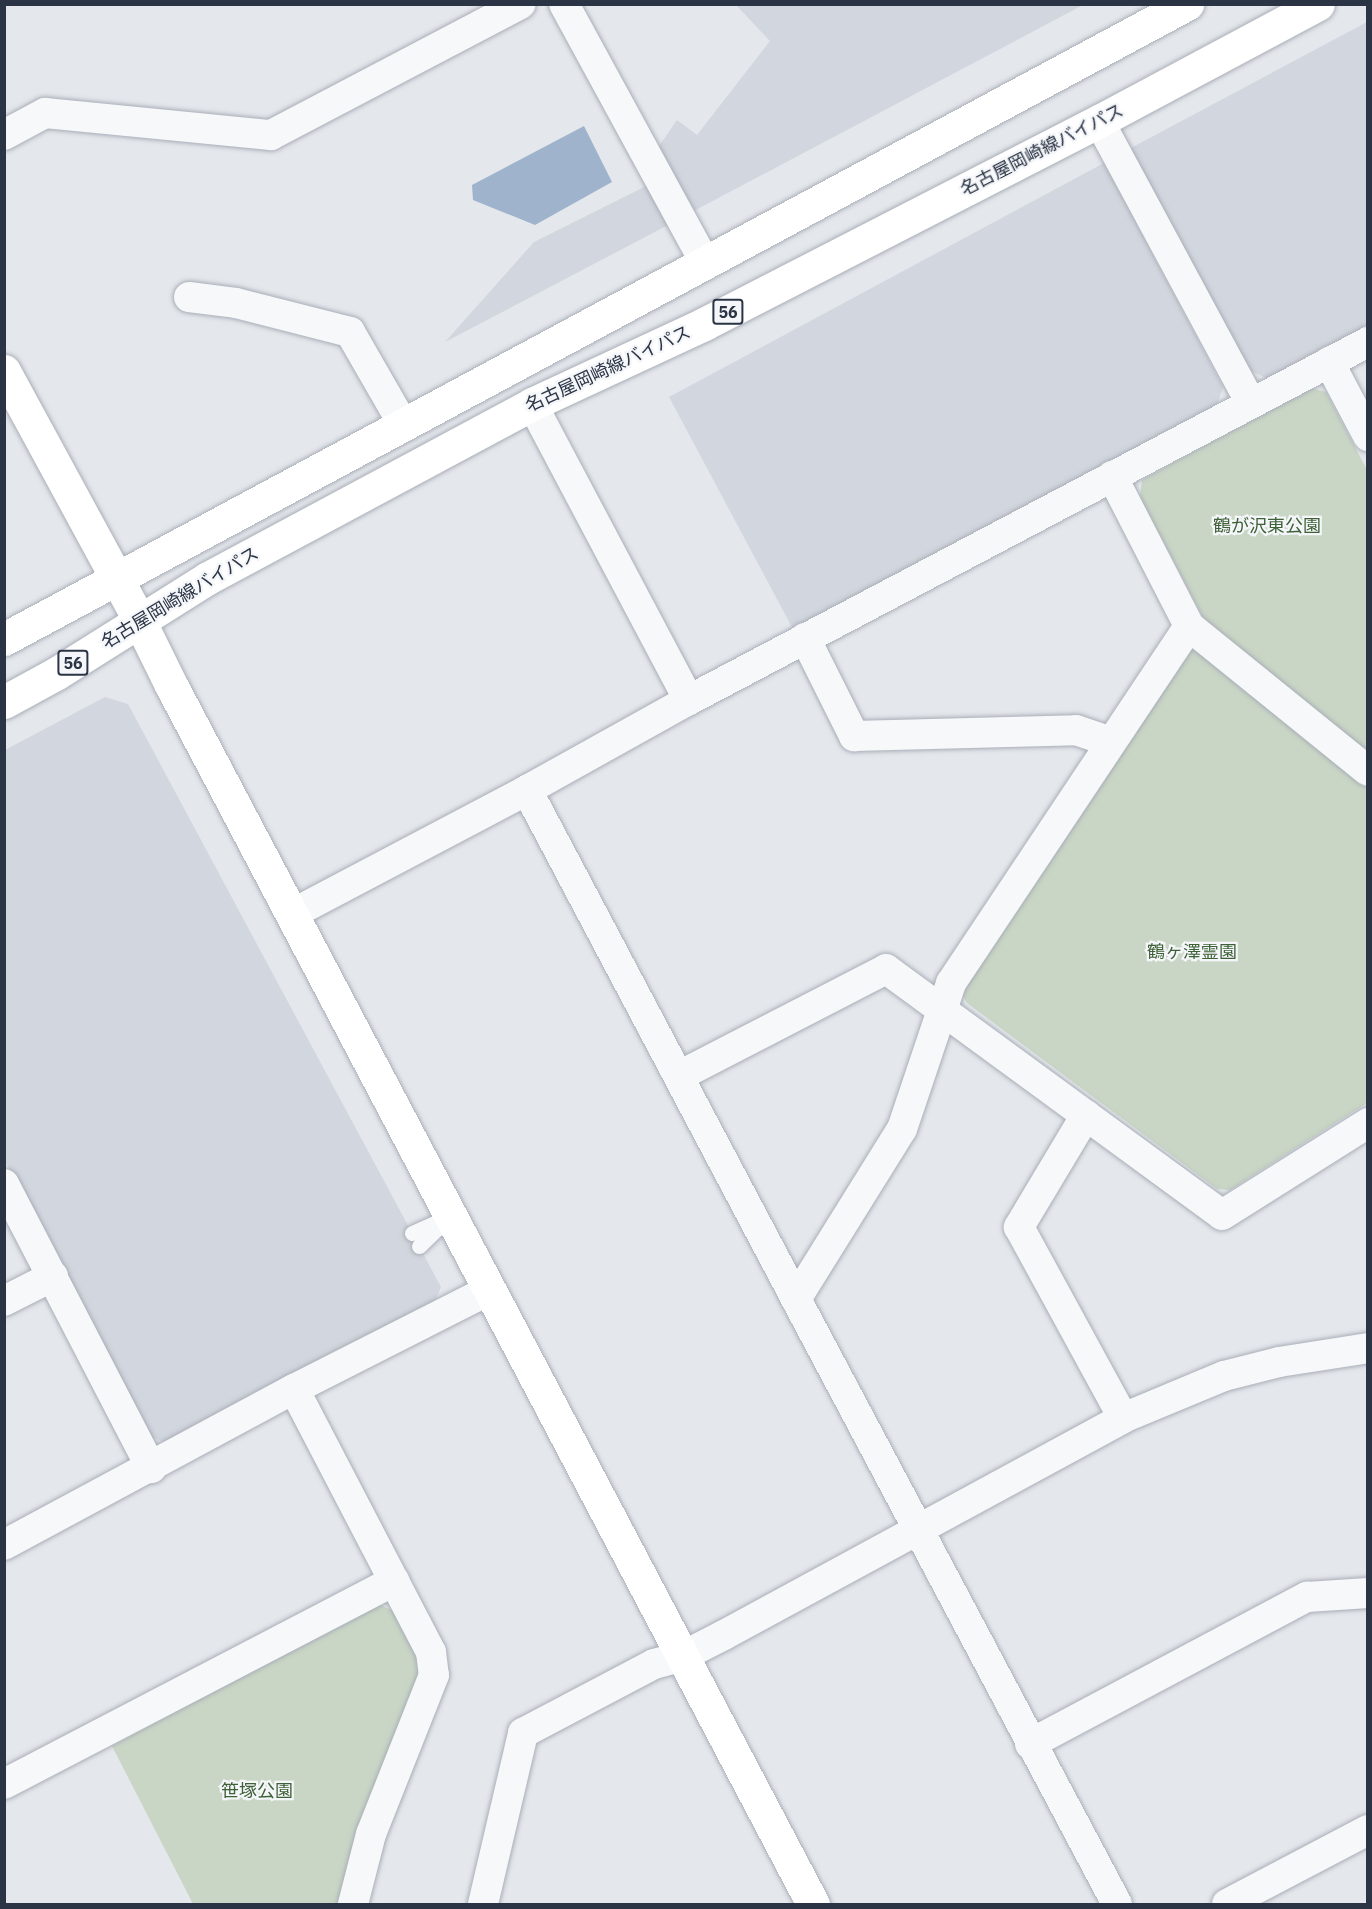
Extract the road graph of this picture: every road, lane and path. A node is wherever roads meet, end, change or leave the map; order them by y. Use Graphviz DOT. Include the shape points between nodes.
graph roads {
  1 [pos="521,4"];
  2 [pos="564,4"];
  3 [pos="1187,4"];
  4 [pos="1318,4"];
  5 [pos="1099,121"];
  6 [pos="4,135"];
  7 [pos="705,263"];
  8 [pos="189,297"];
  9 [pos="1368,342"];
  10 [pos="1329,362"];
  11 [pos="4,371"];
  12 [pos="1250,402"];
  13 [pos="532,404"];
  14 [pos="403,424"];
  15 [pos="1368,436"];
  16 [pos="1112,476"];
  17 [pos="116,578"];
  18 [pos="140,620"];
  19 [pos="1189,626"];
  20 [pos="805,638"];
  21 [pos="4,639"];
  22 [pos="689,700"];
  23 [pos="4,702"];
  24 [pos="1111,742"];
  25 [pos="1368,771"];
  26 [pos="527,790"];
  27 [pos="292,914"];
  28 [pos="941,1010"];
  29 [pos="679,1076"];
  30 [pos="1086,1115"];
  31 [pos="1368,1123"];
  32 [pos="4,1184"];
  33 [pos="450,1216"];
  34 [pos="415,1240"];
  35 [pos="53,1276"];
  36 [pos="489,1290"];
  37 [pos="796,1299"];
  38 [pos="4,1301"];
  39 [pos="1368,1348"];
  40 [pos="294,1389"];
  41 [pos="1123,1418"];
  42 [pos="151,1468"];
  43 [pos="917,1529"];
  44 [pos="4,1545"];
  45 [pos="394,1581"];
  46 [pos="1368,1593"];
  47 [pos="681,1657"];
  48 [pos="1030,1744"];
  49 [pos="4,1784"];
  50 [pos="1368,1830"];
  51 [pos="353,1905"];
  52 [pos="483,1905"];
  53 [pos="813,1905"];
  54 [pos="1118,1905"];
  55 [pos="1227,1905"];
  1 -- 6 [label="street" via="271,135 45,113"];
  2 -- 7 [label="street"];
  3 -- 7 [label="main road"];
  4 -- 5 [label="main road, 名古屋岡崎線バイパス / 56"];
  5 -- 12 [label="street"];
  5 -- 13 [label="main road, 名古屋岡崎線バイパス / 56" via="704,324"];
  7 -- 14 [label="main road"];
  8 -- 14 [label="street" via="236,303 350,332"];
  9 -- 10 [label="street"];
  10 -- 12 [label="street"];
  10 -- 15 [label="street"];
  11 -- 17 [label="main road"];
  12 -- 16 [label="street"];
  13 -- 18 [label="main road, 名古屋岡崎線バイパス / 56" via="208,578"];
  13 -- 22 [label="street"];
  14 -- 17 [label="main road"];
  16 -- 19 [label="street"];
  16 -- 20 [label="street"];
  17 -- 18 [label="main road"];
  17 -- 21 [label="main road"];
  18 -- 23 [label="main road, 名古屋岡崎線バイパス / 56"];
  18 -- 27 [label="main road"];
  19 -- 24 [label="street"];
  19 -- 25 [label="street"];
  20 -- 22 [label="street"];
  20 -- 24 [label="street" via="854,736 1076,730"];
  22 -- 26 [label="street"];
  24 -- 28 [label="street" via="951,983"];
  26 -- 27 [label="street"];
  26 -- 29 [label="street"];
  27 -- 33 [label="main road"];
  28 -- 29 [label="street" via="886,969"];
  28 -- 30 [label="street"];
  28 -- 37 [label="street" via="902,1129"];
  29 -- 37 [label="street"];
  30 -- 31 [label="street" via="1222,1215"];
  30 -- 41 [label="street" via="1019,1227"];
  32 -- 35 [label="street" via="29,1216"];
  33 -- 34 [label="lane"];
  33 -- 36 [label="main road"];
  35 -- 38 [label="street"];
  35 -- 42 [label="street"];
  36 -- 40 [label="street"];
  36 -- 47 [label="main road"];
  37 -- 43 [label="street"];
  39 -- 41 [label="street" via="1279,1362 1224,1376"];
  40 -- 42 [label="street"];
  40 -- 45 [label="street"];
  41 -- 43 [label="street"];
  42 -- 44 [label="street"];
  43 -- 47 [label="street"];
  43 -- 48 [label="street"];
  45 -- 49 [label="street"];
  45 -- 51 [label="street" via="431,1652 434,1675 371,1834"];
  46 -- 48 [label="street" via="1307,1597"];
  47 -- 52 [label="street" via="654,1664 523,1733"];
  47 -- 53 [label="main road"];
  48 -- 54 [label="street"];
  50 -- 55 [label="street"];
}
